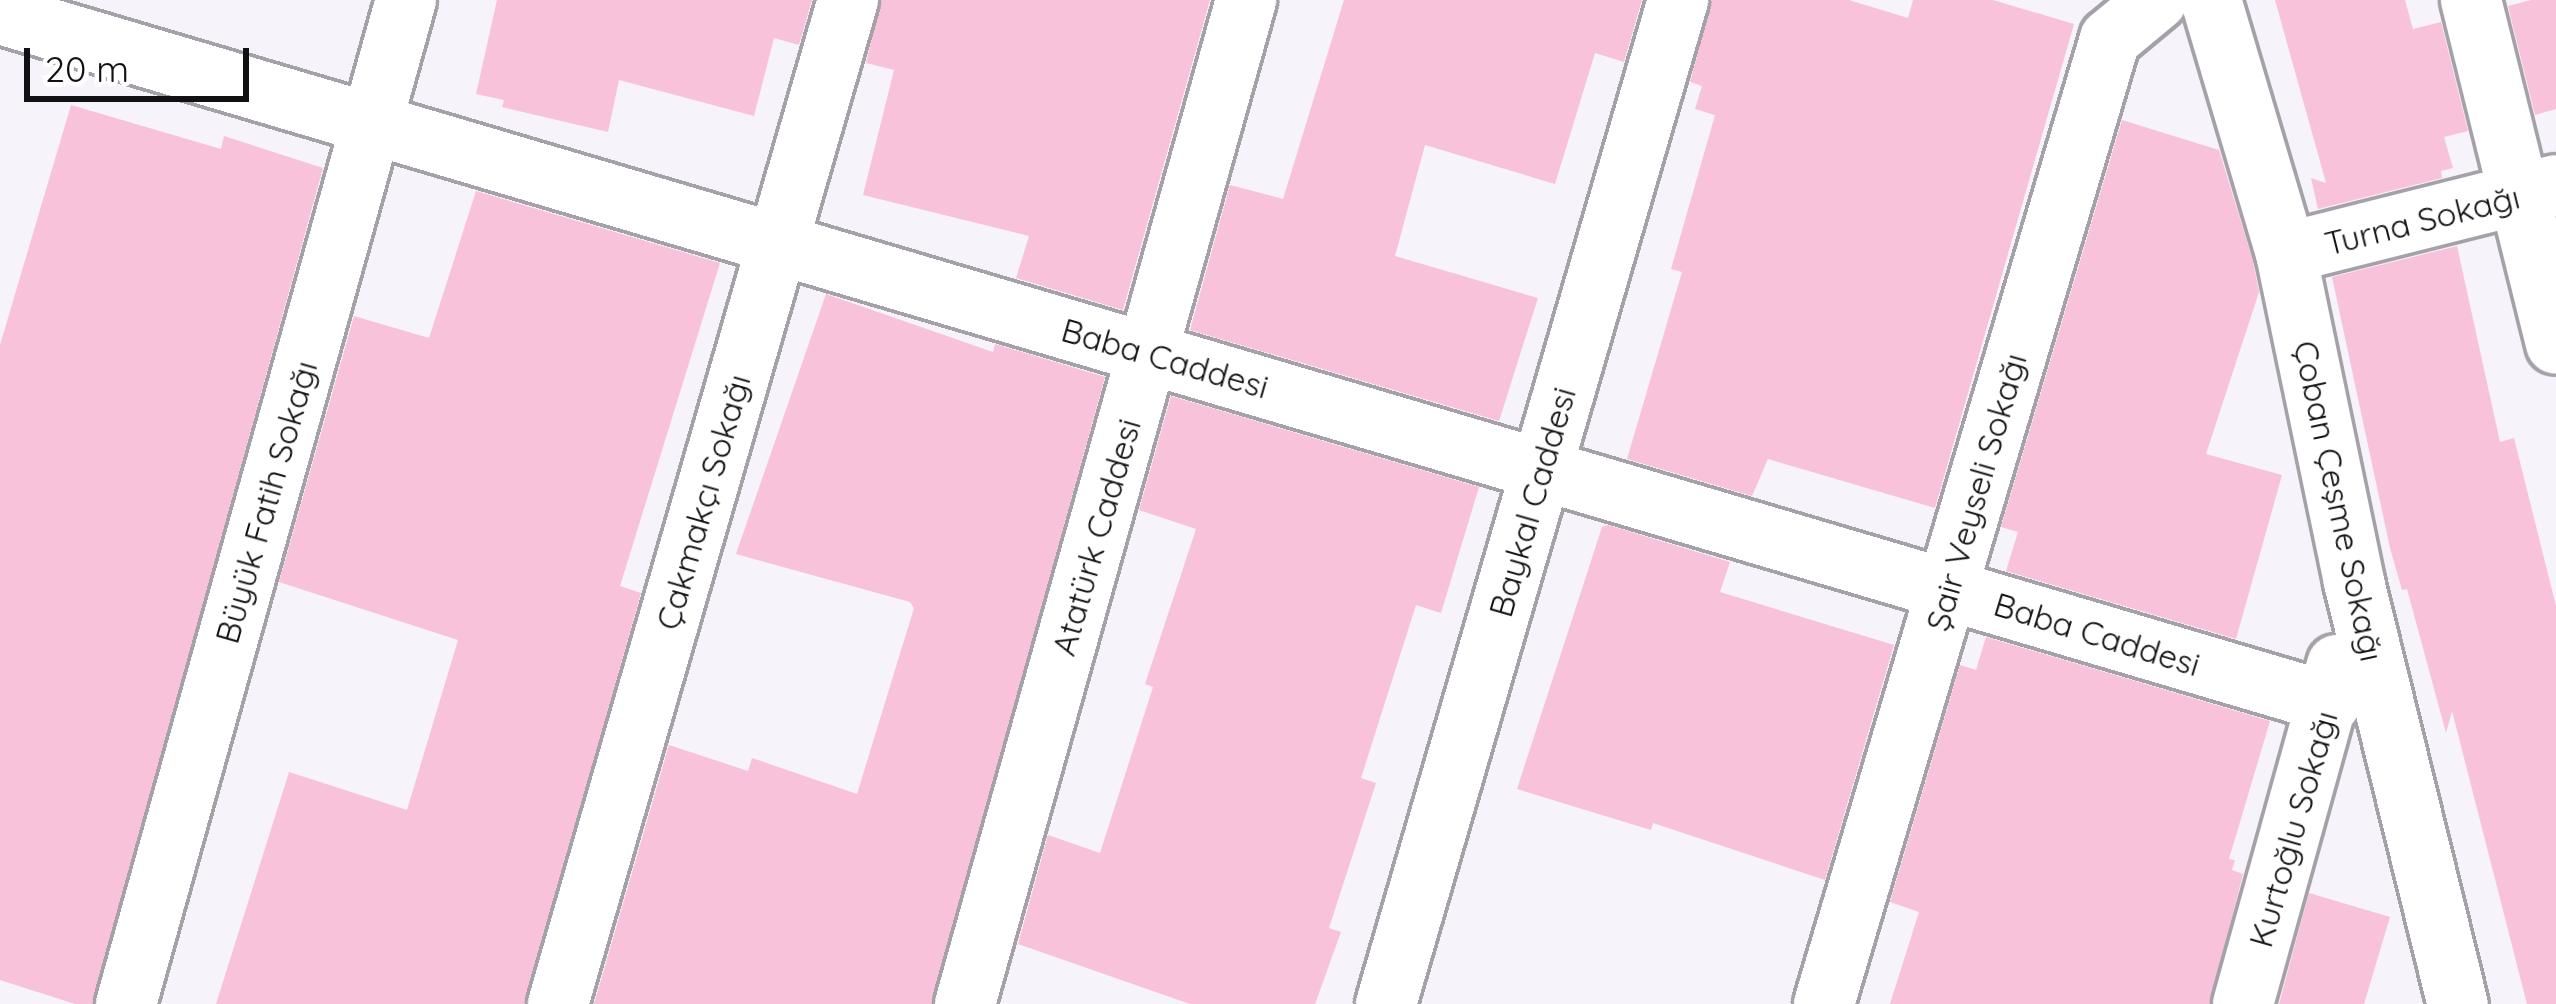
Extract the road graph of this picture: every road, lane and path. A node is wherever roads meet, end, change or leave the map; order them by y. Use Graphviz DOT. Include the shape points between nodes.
graph roads {
  1 [pos="406,0"];
  2 [pos="848,0"];
  3 [pos="1246,0"];
  4 [pos="1678,0"];
  5 [pos="2157,0"];
  6 [pos="2211,0"];
  7 [pos="2470,0"];
  8 [pos="0,14"];
  9 [pos="371,124"];
  10 [pos="2538,192"];
  11 [pos="778,243"];
  12 [pos="2286,253"];
  13 [pos="2556,344"];
  14 [pos="1147,352"];
  15 [pos="1542,469"];
  16 [pos="2354,582"];
  17 [pos="1947,589"];
  18 [pos="2330,703"];
  19 [pos="126,1004"];
  20 [pos="558,1004"];
  21 [pos="965,1004"];
  22 [pos="1386,1004"];
  23 [pos="1824,1004"];
  24 [pos="2242,1004"];
  25 [pos="2458,1004"];
  1 -- 9 [label="street, Büyük Fatih Sokağı"];
  2 -- 11 [label="street, Çakmakçı Sokağı"];
  3 -- 14 [label="street, Atatürk Caddesi"];
  4 -- 15 [label="street, Baykal Caddesi"];
  5 -- 17 [label="street, Şair Veyseli Sokağı" via="2110,38"];
  6 -- 12 [label="street, Çoban Çeşme Sokağı"];
  7 -- 10 [label="street"];
  8 -- 9 [label="street, Baba Caddesi"];
  9 -- 11 [label="street, Baba Caddesi"];
  9 -- 19 [label="street, Büyük Fatih Sokağı"];
  10 -- 12 [label="street, Turna Sokağı"];
  10 -- 13 [label="street"];
  11 -- 14 [label="street, Baba Caddesi"];
  11 -- 20 [label="street, Çakmakçı Sokağı"];
  12 -- 16 [label="street, Çoban Çeşme Sokağı"];
  14 -- 15 [label="street, Baba Caddesi"];
  14 -- 21 [label="street, Atatürk Caddesi"];
  15 -- 17 [label="street, Baba Caddesi"];
  15 -- 22 [label="street, Baykal Caddesi"];
  16 -- 18 [label="street, Kurtoğlu Sokağı"];
  16 -- 25 [label="street, Çoban Çeşme Sokağı"];
  17 -- 18 [label="street, Baba Caddesi"];
  17 -- 23 [label="street, Şair Veyseli Sokağı"];
  18 -- 24 [label="street, Kurtoğlu Sokağı"];
}
